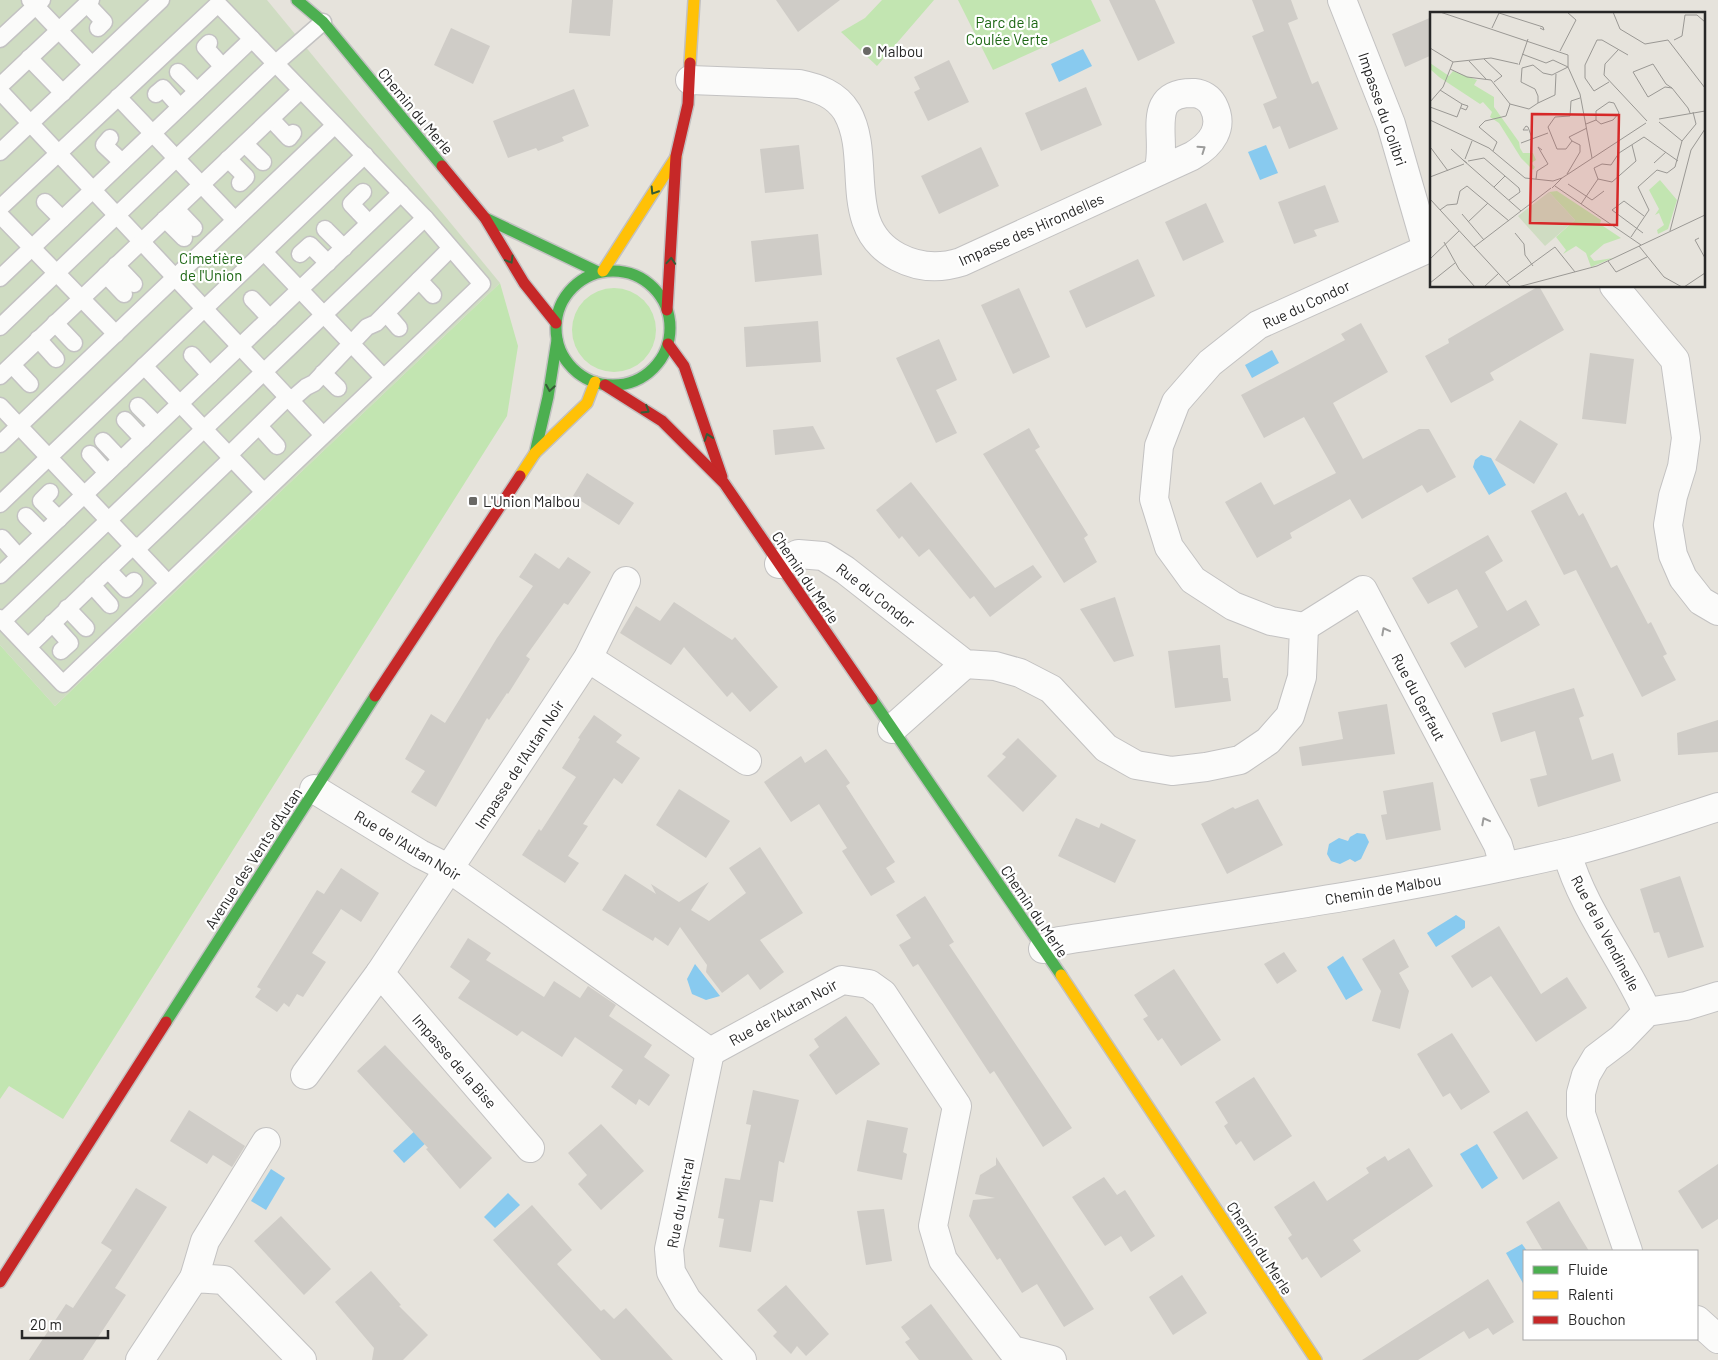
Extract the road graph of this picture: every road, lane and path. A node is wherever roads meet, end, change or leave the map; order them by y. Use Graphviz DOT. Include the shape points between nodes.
graph roads {
  1 [pos="160,0"];
  2 [pos="297,0"];
  3 [pos="312,0"];
  4 [pos="694,0"];
  5 [pos="1342,0"];
  6 [pos="35,2"];
  7 [pos="89,2"];
  8 [pos="216,2"];
  9 [pos="323,22"];
  10 [pos="98,28"];
  11 [pos="59,30"];
  12 [pos="0,39"];
  13 [pos="252,39"];
  14 [pos="209,43"];
  15 [pos="29,58"];
  16 [pos="276,63"];
  17 [pos="92,66"];
  18 [pos="222,66"];
  19 [pos="178,72"];
  20 [pos="690,80"];
  21 [pos="0,86"];
  22 [pos="301,90"];
  23 [pos="0,91"];
  24 [pos="197,91"];
  25 [pos="63,93"];
  26 [pos="156,94"];
  27 [pos="118,97"];
  28 [pos="180,107"];
  29 [pos="271,119"];
  30 [pos="30,123"];
  31 [pos="335,125"];
  32 [pos="293,132"];
  33 [pos="152,133"];
  34 [pos="110,138"];
  35 [pos="244,144"];
  36 [pos="0,152"];
  37 [pos="58,153"];
  38 [pos="364,155"];
  39 [pos="676,156"];
  40 [pos="176,158"];
  41 [pos="228,159"];
  42 [pos="122,162"];
  43 [pos="263,162"];
  44 [pos="1158,171"];
  45 [pos="240,183"];
  46 [pos="202,184"];
  47 [pos="93,190"];
  48 [pos="363,192"];
  49 [pos="401,193"];
  50 [pos="45,202"];
  51 [pos="0,208"];
  52 [pos="171,214"];
  53 [pos="0,215"];
  54 [pos="117,215"];
  55 [pos="425,218"];
  56 [pos="485,218"];
  57 [pos="62,219"];
  58 [pos="235,220"];
  59 [pos="369,224"];
  60 [pos="325,229"];
  61 [pos="189,232"];
  62 [pos="141,241"];
  63 [pos="32,248"];
  64 [pos="344,248"];
  65 [pos="450,249"];
  66 [pos="1429,249"];
  67 [pos="264,252"];
  68 [pos="300,254"];
  69 [pos="328,263"];
  70 [pos="111,270"];
  71 [pos="2,272"];
  72 [pos="600,272"];
  73 [pos="56,273"];
  74 [pos="175,277"];
  75 [pos="419,280"];
  76 [pos="1616,288"];
  77 [pos="129,289"];
  78 [pos="300,289"];
  79 [pos="433,295"];
  80 [pos="81,299"];
  81 [pos="252,299"];
  82 [pos="205,308"];
  83 [pos="667,310"];
  84 [pos="386,313"];
  85 [pos="324,314"];
  86 [pos="270,318"];
  87 [pos="55,323"];
  88 [pos="556,323"];
  89 [pos="0,327"];
  90 [pos="399,328"];
  91 [pos="116,334"];
  92 [pos="38,339"];
  93 [pos="557,340"];
  94 [pos="74,343"];
  95 [pos="351,343"];
  96 [pos="668,344"];
  97 [pos="240,346"];
  98 [pos="192,355"];
  99 [pos="56,358"];
  100 [pos="144,366"];
  101 [pos="6,370"];
  102 [pos="264,372"];
  103 [pos="323,373"];
  104 [pos="210,375"];
  105 [pos="383,377"];
  106 [pos="600,383"];
  107 [pos="30,384"];
  108 [pos="338,388"];
  109 [pos="290,399"];
  110 [pos="180,404"];
  111 [pos="0,406"];
  112 [pos="138,406"];
  113 [pos="125,420"];
  114 [pos="157,425"];
  115 [pos="19,426"];
  116 [pos="259,426"];
  117 [pos="204,429"];
  118 [pos="323,434"];
  119 [pos="143,439"];
  120 [pos="103,441"];
  121 [pos="0,444"];
  122 [pos="277,446"];
  123 [pos="535,453"];
  124 [pos="90,454"];
  125 [pos="230,456"];
  126 [pos="49,458"];
  127 [pos="121,460"];
  128 [pos="107,473"];
  129 [pos="724,483"];
  130 [pos="50,492"];
  131 [pos="264,492"];
  132 [pos="84,495"];
  133 [pos="0,504"];
  134 [pos="26,516"];
  135 [pos="59,519"];
  136 [pos="109,520"];
  137 [pos="44,533"];
  138 [pos="2,538"];
  139 [pos="133,546"];
  140 [pos="19,557"];
  141 [pos="779,564"];
  142 [pos="108,570"];
  143 [pos="1,572"];
  144 [pos="134,581"];
  145 [pos="626,581"];
  146 [pos="168,583"];
  147 [pos="92,585"];
  148 [pos="110,605"];
  149 [pos="67,608"];
  150 [pos="1718,611"];
  151 [pos="2,620"];
  152 [pos="52,623"];
  153 [pos="1304,627"];
  154 [pos="86,628"];
  155 [pos="28,646"];
  156 [pos="61,651"];
  157 [pos="588,658"];
  158 [pos="965,664"];
  159 [pos="892,728"];
  160 [pos="747,762"];
  161 [pos="314,789"];
  162 [pos="1718,807"];
  163 [pos="1567,853"];
  164 [pos="1504,866"];
  165 [pos="450,869"];
  166 [pos="1043,949"];
  167 [pos="380,973"];
  168 [pos="1718,996"];
  169 [pos="1647,1012"];
  170 [pos="710,1052"];
  171 [pos="305,1075"];
  172 [pos="266,1142"];
  173 [pos="530,1148"];
  174 [pos="1628,1250"];
  175 [pos="194,1278"];
  176 [pos="0,1282"];
  177 [pos="1698,1321"];
  178 [pos="1718,1338"];
  179 [pos="140,1360"];
  180 [pos="302,1360"];
  181 [pos="742,1360"];
  182 [pos="1052,1360"];
  183 [pos="1316,1360"];
  1 -- 17 [label="lane"];
  2 -- 9 [label="street, Chemin du Merle"];
  3 -- 9 [label="street, Chemin du Merle"];
  4 -- 20 [label="street"];
  5 -- 66 [label="street, Impasse du Colibri" via="1391,124"];
  6 -- 11 [label="lane"];
  6 -- 12 [label="lane"];
  7 -- 10 [label="lane" via="104,22"];
  7 -- 11 [label="lane"];
  8 -- 13 [label="lane"];
  8 -- 27 [label="lane"];
  9 -- 16 [label="lane"];
  9 -- 56 [label="street, Chemin du Merle"];
  11 -- 15 [label="lane"];
  11 -- 17 [label="lane"];
  13 -- 16 [label="lane"];
  13 -- 18 [label="lane"];
  14 -- 18 [label="lane" via="205,47"];
  15 -- 21 [label="lane"];
  15 -- 25 [label="lane"];
  16 -- 22 [label="lane"];
  16 -- 40 [label="lane"];
  17 -- 25 [label="lane"];
  18 -- 24 [label="lane"];
  19 -- 24 [label="lane"];
  20 -- 39 [label="street"];
  20 -- 44 [label="street, Impasse des Hirondelles" via="799,84 816,87 829,94 846,112 852,126 860,197 868,226 893,254 904,261 928,267 961,262"];
  22 -- 29 [label="lane"];
  22 -- 31 [label="lane"];
  23 -- 30 [label="lane"];
  24 -- 28 [label="lane"];
  25 -- 30 [label="lane"];
  26 -- 28 [label="lane" via="163,88"];
  27 -- 33 [label="lane"];
  27 -- 37 [label="lane"];
  28 -- 33 [label="lane"];
  29 -- 32 [label="lane" via="289,138"];
  29 -- 35 [label="lane"];
  30 -- 36 [label="lane"];
  30 -- 37 [label="lane"];
  31 -- 38 [label="lane"];
  31 -- 58 [label="lane"];
  33 -- 40 [label="lane"];
  33 -- 42 [label="lane"];
  34 -- 42 [label="lane" via="104,145"];
  35 -- 41 [label="lane"];
  35 -- 43 [label="lane"];
  37 -- 47 [label="lane"];
  37 -- 51 [label="lane"];
  38 -- 49 [label="lane"];
  38 -- 67 [label="lane"];
  39 -- 72 [label="street, one-way" via="633,227"];
  83 -- 39 [label="street, one-way"];
  40 -- 46 [label="lane"];
  40 -- 54 [label="lane"];
  41 -- 45 [label="lane" via="246,177"];
  41 -- 46 [label="lane"];
  42 -- 47 [label="lane"];
  46 -- 52 [label="lane"];
  46 -- 58 [label="lane"];
  47 -- 54 [label="lane"];
  47 -- 57 [label="lane"];
  48 -- 59 [label="lane" via="351,204"];
  49 -- 55 [label="lane"];
  49 -- 59 [label="lane"];
  50 -- 57 [label="lane"];
  52 -- 61 [label="lane"];
  52 -- 62 [label="lane"];
  53 -- 63 [label="lane"];
  54 -- 62 [label="lane"];
  54 -- 73 [label="lane"];
  55 -- 65 [label="lane"];
  55 -- 85 [label="lane"];
  56 -- 72 [label="street, Chemin du Merle"];
  56 -- 88 [label="street, Chemin du Merle, one-way" via="524,283"];
  57 -- 63 [label="lane"];
  58 -- 74 [label="lane"];
  59 -- 64 [label="lane"];
  60 -- 64 [label="lane"];
  62 -- 70 [label="lane"];
  62 -- 74 [label="lane"];
  63 -- 71 [label="lane"];
  63 -- 73 [label="lane"];
  64 -- 69 [label="lane"];
  65 -- 75 [label="lane"];
  65 -- 105 [label="lane" via="482,284"];
  66 -- 153 [label="street, Rue du Condor" via="1258,325 1210,363 1176,402 1159,446 1154,499 1169,547 1193,580 1233,606 1271,621"];
  67 -- 78 [label="lane"];
  67 -- 82 [label="lane"];
  68 -- 69 [label="lane" via="310,245"];
  69 -- 78 [label="lane"];
  70 -- 77 [label="lane"];
  70 -- 80 [label="lane"];
  72 -- 83 [label="street" via="623,271 642,278 658,292"];
  72 -- 88 [label="street" via="577,283 562,301"];
  73 -- 80 [label="lane"];
  73 -- 89 [label="lane"];
  74 -- 82 [label="lane"];
  74 -- 91 [label="lane"];
  75 -- 79 [label="lane"];
  75 -- 84 [label="lane"];
  76 -- 150 [label="street" via="1675,360 1686,438 1668,525 1673,555 1683,578 1701,601"];
  78 -- 85 [label="lane"];
  78 -- 86 [label="lane"];
  80 -- 87 [label="lane"];
  80 -- 91 [label="lane"];
  81 -- 86 [label="lane"];
  82 -- 97 [label="lane"];
  82 -- 100 [label="lane"];
  83 -- 96 [label="street"];
  84 -- 90 [label="lane"];
  84 -- 95 [label="lane"];
  85 -- 95 [label="lane"];
  85 -- 102 [label="lane"];
  86 -- 97 [label="lane"];
  87 -- 92 [label="lane"];
  87 -- 94 [label="lane"];
  88 -- 93 [label="street"];
  91 -- 115 [label="lane"];
  92 -- 99 [label="lane"];
  92 -- 101 [label="lane"];
  93 -- 106 [label="street" via="563,356 574,370"];
  93 -- 123 [label="street, Avenue des Vents d'Autan, one-way"];
  95 -- 103 [label="lane"];
  95 -- 105 [label="lane"];
  96 -- 106 [label="street" via="658,362 644,376 625,384"];
  129 -- 96 [label="street, Chemin du Merle, one-way" via="684,366"];
  97 -- 102 [label="lane"];
  97 -- 104 [label="lane"];
  98 -- 104 [label="lane"];
  100 -- 110 [label="lane"];
  100 -- 126 [label="lane"];
  101 -- 107 [label="lane"];
  102 -- 109 [label="lane"];
  102 -- 117 [label="lane"];
  103 -- 108 [label="lane"];
  103 -- 109 [label="lane"];
  104 -- 110 [label="lane"];
  105 -- 118 [label="lane"];
  106 -- 123 [label="street, Avenue des Vents d'Autan" via="587,403"];
  106 -- 129 [label="street, Chemin du Merle, one-way" via="662,421"];
  109 -- 116 [label="lane"];
  109 -- 118 [label="lane"];
  110 -- 114 [label="lane"];
  110 -- 117 [label="lane"];
  111 -- 115 [label="lane"];
  112 -- 114 [label="lane"];
  113 -- 119 [label="lane"];
  114 -- 119 [label="lane"];
  115 -- 121 [label="lane"];
  115 -- 126 [label="lane"];
  116 -- 122 [label="lane"];
  116 -- 125 [label="lane"];
  117 -- 125 [label="lane"];
  117 -- 136 [label="lane"];
  118 -- 131 [label="lane"];
  119 -- 127 [label="lane"];
  120 -- 127 [label="lane"];
  123 -- 161 [label="street, Avenue des Vents d'Autan"];
  124 -- 128 [label="lane"];
  125 -- 131 [label="lane"];
  125 -- 139 [label="lane" via="141,545"];
  126 -- 132 [label="lane"];
  126 -- 133 [label="lane"];
  127 -- 128 [label="lane"];
  128 -- 132 [label="lane"];
  129 -- 141 [label="street, Chemin du Merle"];
  130 -- 135 [label="lane" via="41,501"];
  131 -- 146 [label="lane"];
  132 -- 135 [label="lane"];
  132 -- 136 [label="lane"];
  134 -- 137 [label="lane"];
  135 -- 137 [label="lane"];
  136 -- 139 [label="lane"];
  136 -- 151 [label="lane"];
  137 -- 140 [label="lane"];
  138 -- 140 [label="lane"];
  139 -- 142 [label="lane"];
  139 -- 146 [label="lane"];
  140 -- 143 [label="lane"];
  141 -- 158 [label="street, Rue du Condor" via="798,554 823,556"];
  141 -- 159 [label="street, Chemin du Merle"];
  142 -- 144 [label="lane" via="126,589"];
  142 -- 147 [label="lane"];
  145 -- 157 [label="street, Impasse de l'Autan Noir"];
  146 -- 155 [label="lane" via="63,684"];
  147 -- 148 [label="lane"];
  147 -- 149 [label="lane"];
  149 -- 152 [label="lane"];
  149 -- 154 [label="lane"];
  151 -- 155 [label="lane"];
  152 -- 155 [label="lane"];
  152 -- 156 [label="lane" via="70,643"];
  153 -- 158 [label="street" via="1302,677 1290,716 1268,741 1240,760 1172,771 1136,765 1106,748 1051,689 1020,672"];
  164 -- 153 [label="street, Rue du Gerfaut, one-way" via="1498,846 1363,590"];
  157 -- 160 [label="street"];
  157 -- 165 [label="street, Impasse de l'Autan Noir"];
  158 -- 159 [label="street"];
  159 -- 166 [label="street, Chemin du Merle"];
  161 -- 165 [label="street, Rue de l'Autan Noir"];
  161 -- 176 [label="street, Avenue des Vents d'Autan"];
  162 -- 163 [label="street, Chemin de Malbou"];
  163 -- 164 [label="street, Chemin de Malbou"];
  163 -- 169 [label="street, Rue de la Vendinelle" via="1574,880 1634,982"];
  164 -- 166 [label="street, Chemin de Malbou" via="1386,890 1059,941"];
  165 -- 167 [label="street"];
  165 -- 170 [label="street, Rue de l'Autan Noir"];
  166 -- 183 [label="street, Chemin du Merle"];
  167 -- 171 [label="street"];
  167 -- 173 [label="street, Impasse de la Bise"];
  168 -- 169 [label="street" via="1686,1006"];
  169 -- 174 [label="street" via="1596,1058 1581,1093 1581,1114"];
  170 -- 181 [label="street, Rue du Mistral" via="670,1250 671,1272 687,1300"];
  170 -- 182 [label="street, Rue de l'Autan Noir" via="842,980 869,984 884,994 957,1106 933,1226 942,1260 1012,1350"];
  172 -- 175 [label="street" via="205,1241"];
  175 -- 179 [label="street"];
  175 -- 180 [label="street" via="224,1280"];
  177 -- 178 [label="street"];
}
